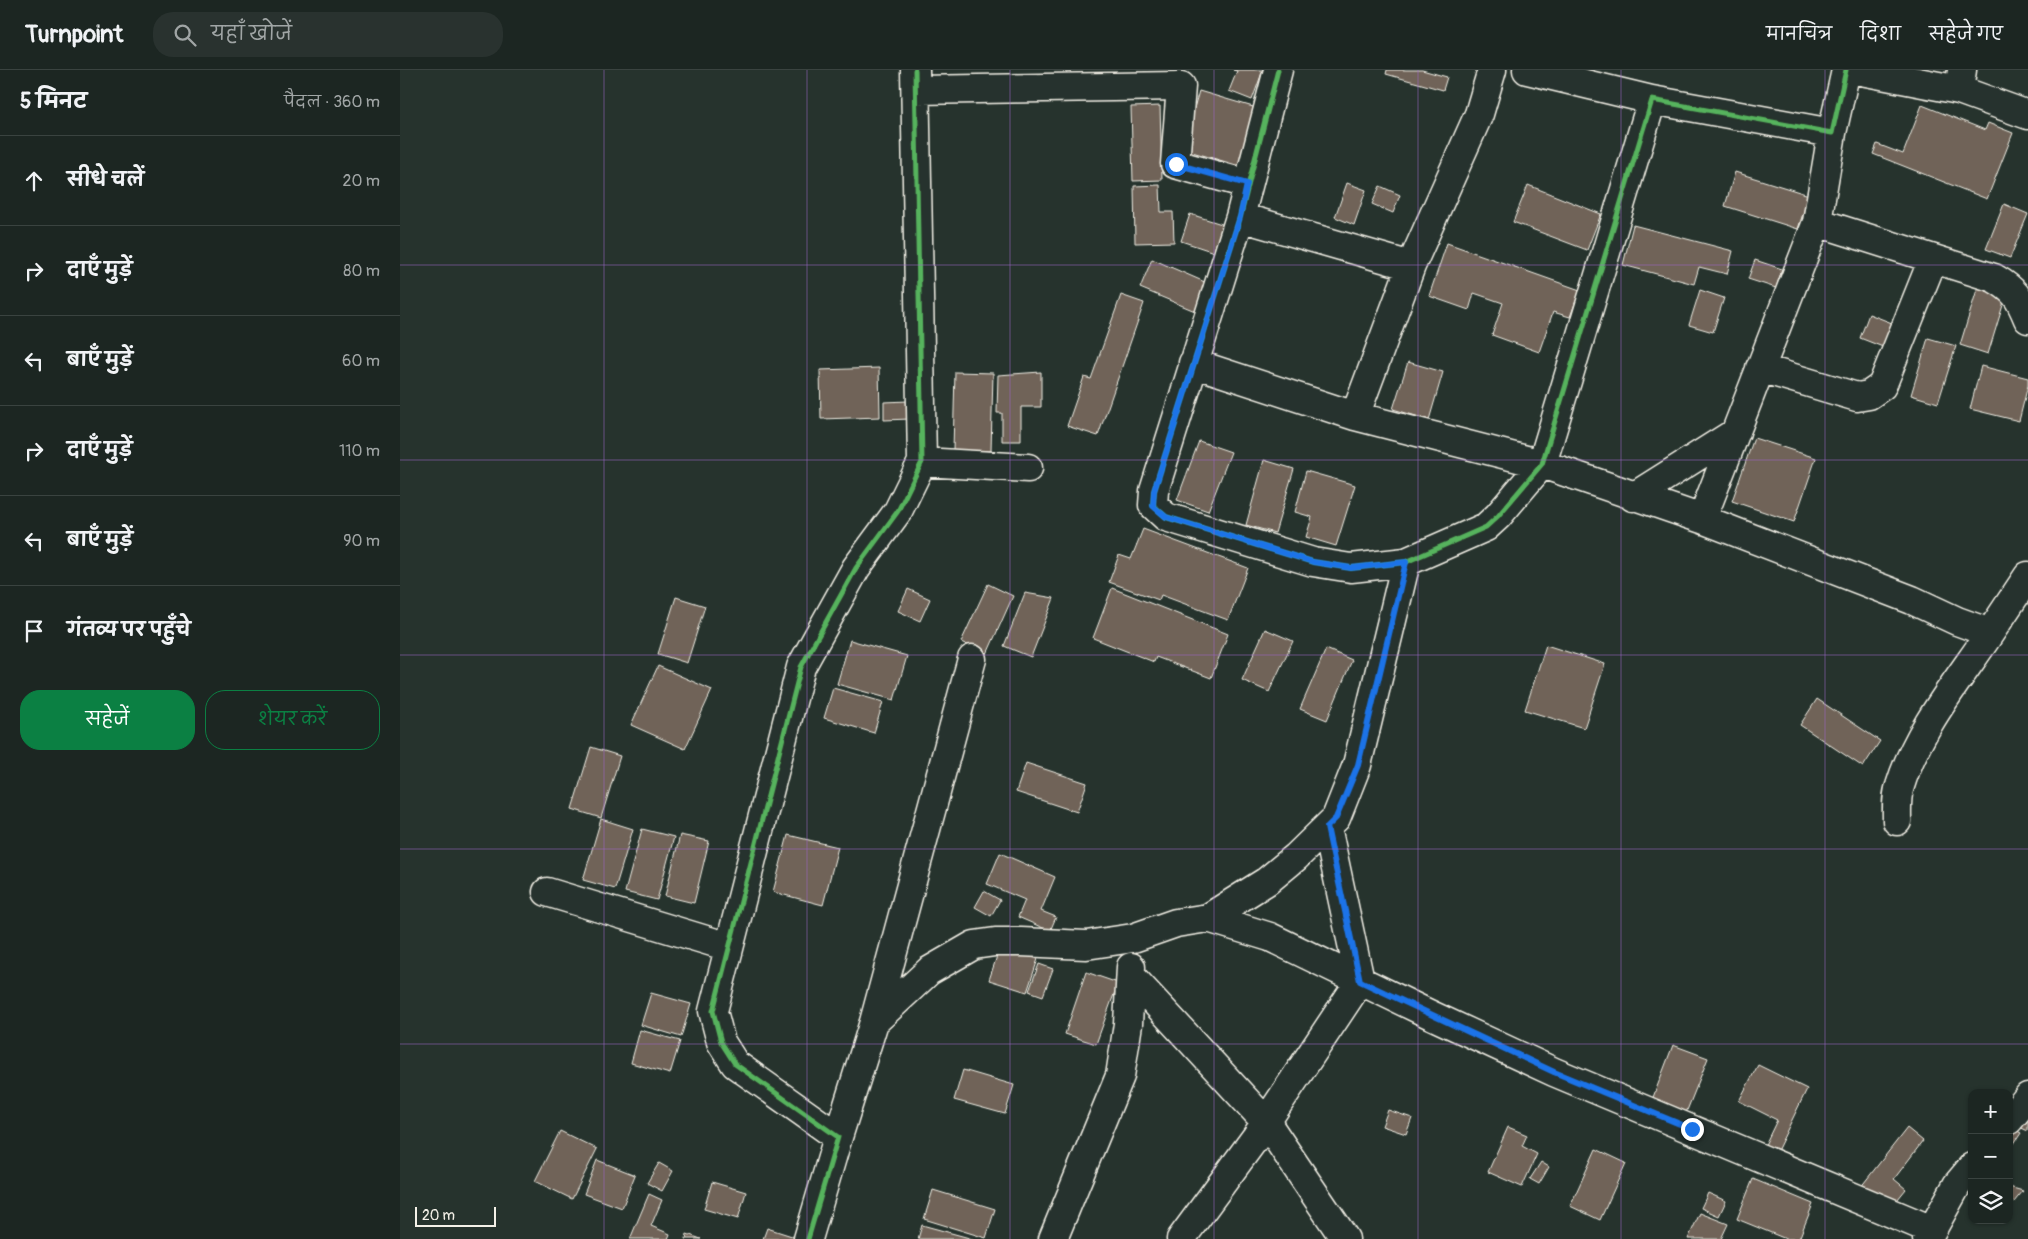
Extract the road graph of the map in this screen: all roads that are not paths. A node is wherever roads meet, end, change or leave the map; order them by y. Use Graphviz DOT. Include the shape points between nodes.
graph roads {
  1 [pos="1278,70"];
  2 [pos="1492,70"];
  3 [pos="1527,70"];
  4 [pos="1846,70"];
  5 [pos="1856,70"];
  6 [pos="1182,78"];
  7 [pos="915,80"];
  8 [pos="1961,80"];
  9 [pos="1652,100"];
  10 [pos="2028,115"];
  11 [pos="1832,133"];
  12 [pos="1247,184"];
  13 [pos="1240,217"];
  14 [pos="1817,222"];
  15 [pos="1933,259"];
  16 [pos="1411,266"];
  17 [pos="2028,319"];
  18 [pos="1194,363"];
  19 [pos="1760,368"];
  20 [pos="1355,416"];
  21 [pos="1736,432"];
  22 [pos="922,462"];
  23 [pos="1542,464"];
  24 [pos="1028,468"];
  25 [pos="1633,497"];
  26 [pos="1702,519"];
  27 [pos="1406,562"];
  28 [pos="2028,576"];
  29 [pos="1990,633"];
  30 [pos="972,659"];
  31 [pos="1897,821"];
  32 [pos="1327,827"];
  33 [pos="547,892"];
  34 [pos="1208,918"];
  35 [pos="1133,938"];
  36 [pos="729,947"];
  37 [pos="1130,976"];
  38 [pos="1360,981"];
  39 [pos="874,1022"];
  40 [pos="2028,1097"];
  41 [pos="2013,1115"];
  42 [pos="1266,1122"];
  43 [pos="838,1138"];
  44 [pos="1968,1172"];
  45 [pos="1929,1235"];
  46 [pos="808,1239"];
  47 [pos="1053,1239"];
  48 [pos="1181,1239"];
  49 [pos="1345,1239"];
  1 -- 12 [label="street"];
  2 -- 16 [label="street" via="1479,114"];
  3 -- 9 [label="street"];
  4 -- 11 [label="street"];
  5 -- 8 [label="street"];
  6 -- 7 [label="street"];
  6 -- 12 [label="street" via="1176,164"];
  7 -- 22 [label="street"];
  8 -- 10 [label="street"];
  9 -- 11 [label="street"];
  9 -- 23 [label="street"];
  11 -- 14 [label="street"];
  12 -- 13 [label="street"];
  13 -- 16 [label="street"];
  13 -- 18 [label="street"];
  14 -- 15 [label="street"];
  14 -- 19 [label="street"];
  15 -- 17 [label="street" via="1994,278 2010,287"];
  15 -- 19 [label="street" via="1882,386 1869,395 1857,397"];
  16 -- 20 [label="street"];
  18 -- 20 [label="street"];
  18 -- 27 [label="street" via="1154,491 1153,506 1166,517 1313,562 1351,568"];
  19 -- 21 [label="street"];
  20 -- 23 [label="street"];
  21 -- 25 [label="street"];
  21 -- 26 [label="street"];
  22 -- 24 [label="street"];
  22 -- 36 [label="street" via="898,511 856,568 801,667"];
  23 -- 25 [label="street"];
  23 -- 27 [label="street" via="1486,527"];
  25 -- 26 [label="street"];
  26 -- 29 [label="street"];
  27 -- 32 [label="street" via="1358,765 1336,818"];
  28 -- 29 [label="street"];
  29 -- 31 [label="street" via="1914,750 1899,788"];
  30 -- 39 [label="street"];
  32 -- 34 [label="street" via="1267,881"];
  32 -- 38 [label="street"];
  33 -- 36 [label="street"];
  34 -- 35 [label="street" via="1176,923"];
  34 -- 38 [label="street" via="1270,937"];
  35 -- 37 [label="street"];
  35 -- 39 [label="street" via="1086,945 1021,942 974,945 929,971"];
  36 -- 43 [label="street" via="713,1011 721,1042 735,1064"];
  37 -- 42 [label="street"];
  37 -- 47 [label="street" via="1128,1024 1120,1076"];
  38 -- 42 [label="street"];
  38 -- 45 [label="street" via="1554,1072"];
  39 -- 43 [label="street"];
  40 -- 41 [label="street"];
  42 -- 48 [label="street"];
  42 -- 49 [label="street"];
  43 -- 46 [label="street"];
  44 -- 45 [label="street"];
}
